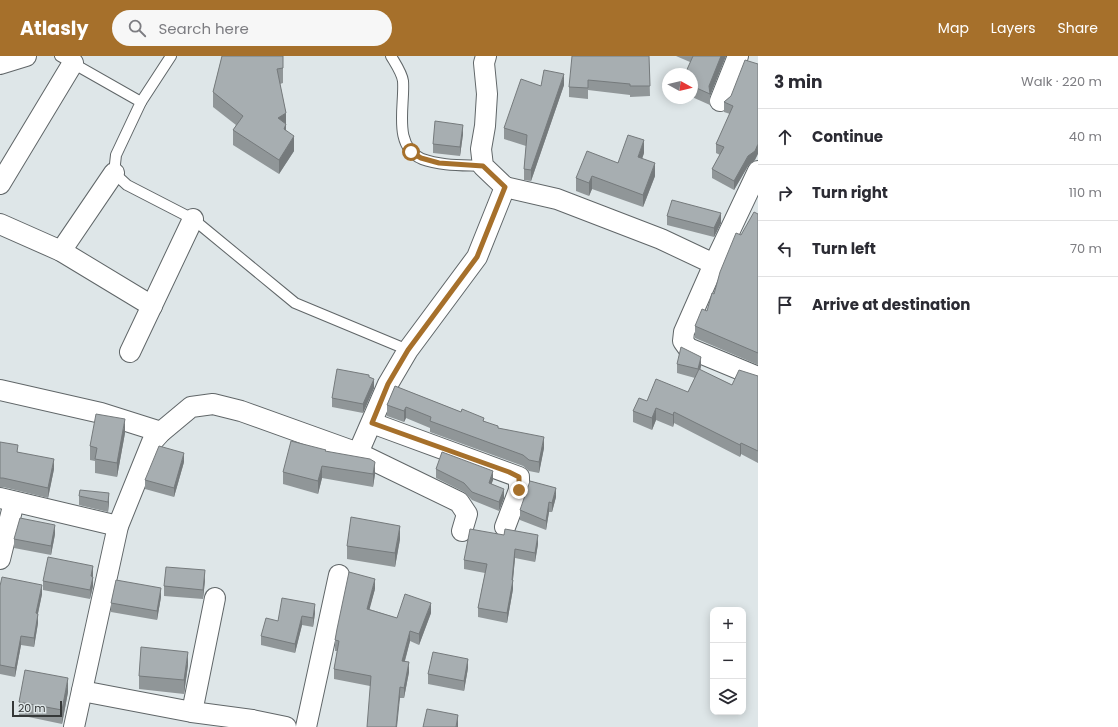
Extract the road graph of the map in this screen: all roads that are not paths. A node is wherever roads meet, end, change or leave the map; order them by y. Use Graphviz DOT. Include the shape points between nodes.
graph roads {
  1 [pos="26,56"];
  2 [pos="171,56"];
  3 [pos="391,56"];
  4 [pos="486,56"];
  5 [pos="738,56"];
  6 [pos="66,60"];
  7 [pos="0,64"];
  8 [pos="720,101"];
  9 [pos="141,102"];
  10 [pos="483,166"];
  11 [pos="758,171"];
  12 [pos="114,173"];
  13 [pos="0,184"];
  14 [pos="505,187"];
  15 [pos="193,218"];
  16 [pos="0,224"];
  17 [pos="61,251"];
  18 [pos="714,264"];
  19 [pos="152,306"];
  20 [pos="408,350"];
  21 [pos="130,352"];
  22 [pos="758,377"];
  23 [pos="0,390"];
  24 [pos="372,423"];
  25 [pos="161,432"];
  26 [pos="358,454"];
  27 [pos="7,500"];
  28 [pos="118,526"];
  29 [pos="506,527"];
  30 [pos="462,530"];
  31 [pos="0,559"];
  32 [pos="339,574"];
  33 [pos="215,598"];
  34 [pos="82,691"];
  35 [pos="192,712"];
  36 [pos="251,723"];
  37 [pos="74,727"];
  38 [pos="286,727"];
  39 [pos="306,727"];
  1 -- 7 [label="street"];
  2 -- 9 [label="lane"];
  3 -- 10 [label="lane" via="403,79 404,140 411,152 439,163"];
  4 -- 10 [label="street" via="485,126 480,150"];
  5 -- 8 [label="street"];
  6 -- 9 [label="lane"];
  6 -- 13 [label="street"];
  9 -- 12 [label="lane" via="116,155"];
  10 -- 14 [label="street"];
  11 -- 18 [label="street"];
  12 -- 15 [label="lane" via="126,185"];
  12 -- 17 [label="street"];
  14 -- 18 [label="street" via="557,199 661,238"];
  14 -- 20 [label="street" via="477,257"];
  15 -- 19 [label="street"];
  15 -- 20 [label="lane" via="295,303"];
  16 -- 17 [label="street"];
  17 -- 19 [label="street"];
  18 -- 22 [label="street" via="682,341 688,348"];
  19 -- 21 [label="street"];
  20 -- 24 [label="street" via="388,384"];
  23 -- 25 [label="street" via="101,413"];
  24 -- 26 [label="street"];
  24 -- 29 [label="street" via="519,477 519,490"];
  25 -- 26 [label="street" via="191,407 213,404 241,411"];
  25 -- 28 [label="street" via="152,442"];
  26 -- 30 [label="street" via="460,502 467,514"];
  27 -- 28 [label="street"];
  27 -- 31 [label="street"];
  28 -- 34 [label="street"];
  32 -- 39 [label="street"];
  33 -- 35 [label="street"];
  34 -- 35 [label="street"];
  34 -- 37 [label="street"];
  35 -- 36 [label="street"];
  36 -- 38 [label="street"];
}
